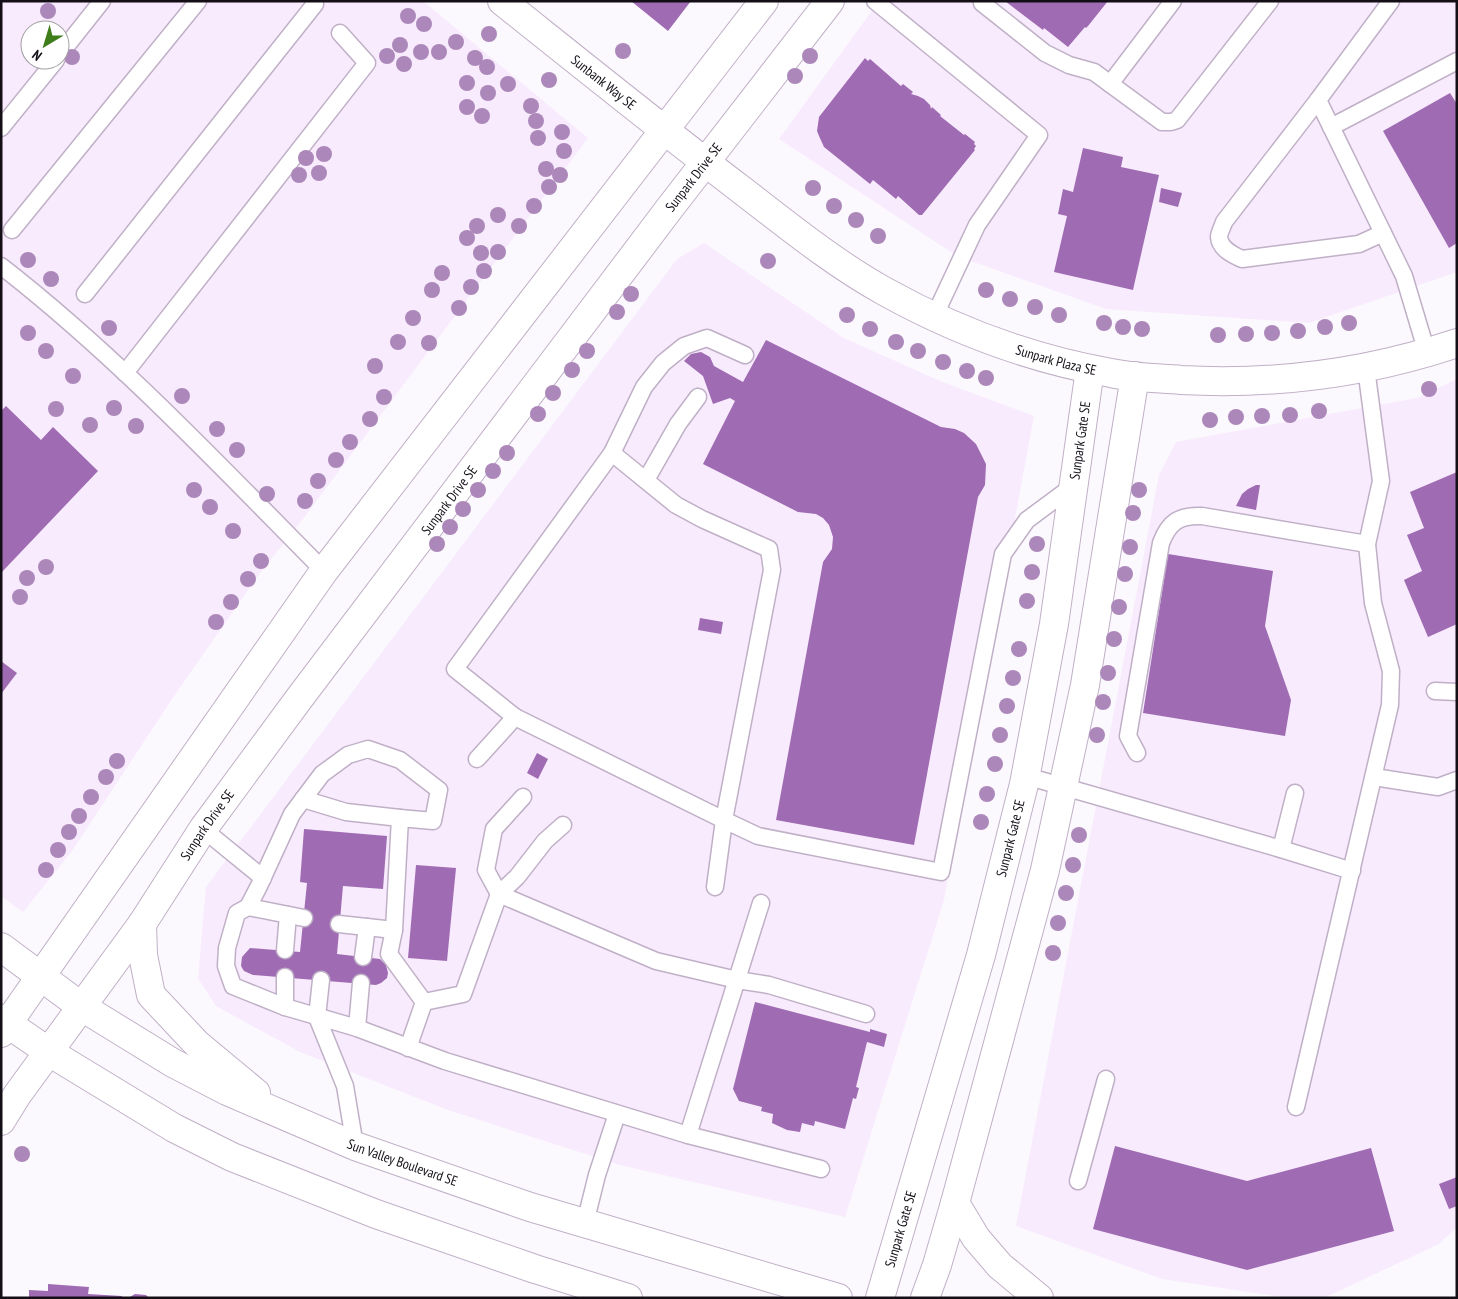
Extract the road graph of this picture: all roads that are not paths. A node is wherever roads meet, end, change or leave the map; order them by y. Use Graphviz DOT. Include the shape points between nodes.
graph roads {
  1 [pos="102,1"];
  2 [pos="198,1"];
  3 [pos="502,1"];
  4 [pos="764,1"];
  5 [pos="830,1"];
  6 [pos="875,1"];
  7 [pos="1173,1"];
  8 [pos="1270,1"];
  9 [pos="1391,1"];
  10 [pos="982,3"];
  11 [pos="315,4"];
  12 [pos="340,33"];
  13 [pos="70,41"];
  14 [pos="1457,61"];
  15 [pos="48,70"];
  16 [pos="1110,84"];
  17 [pos="1318,100"];
  18 [pos="1331,127"];
  19 [pos="1,128"];
  20 [pos="664,130"];
  21 [pos="705,162"];
  22 [pos="12,230"];
  23 [pos="1383,233"];
  24 [pos="1,266"];
  25 [pos="85,294"];
  26 [pos="934,317"];
  27 [pos="1457,343"];
  28 [pos="1427,353"];
  29 [pos="745,355"];
  30 [pos="1366,368"];
  31 [pos="1090,369"];
  32 [pos="125,373"];
  33 [pos="1135,376"];
  34 [pos="698,397"];
  35 [pos="612,453"];
  36 [pos="646,480"];
  37 [pos="1073,486"];
  38 [pos="1367,544"];
  39 [pos="324,571"];
  40 [pos="1435,691"];
  41 [pos="1457,692"];
  42 [pos="515,717"];
  43 [pos="1137,753"];
  44 [pos="477,759"];
  45 [pos="1026,776"];
  46 [pos="1374,777"];
  47 [pos="1457,780"];
  48 [pos="1063,788"];
  49 [pos="1296,793"];
  50 [pos="523,796"];
  51 [pos="303,799"];
  52 [pos="400,818"];
  53 [pos="724,820"];
  54 [pos="563,825"];
  55 [pos="203,829"];
  56 [pos="1281,848"];
  57 [pos="1352,870"];
  58 [pos="263,878"];
  59 [pos="715,888"];
  60 [pos="499,894"];
  61 [pos="761,903"];
  62 [pos="248,907"];
  63 [pos="142,924"];
  64 [pos="340,924"];
  65 [pos="367,927"];
  66 [pos="394,930"];
  67 [pos="1,947"];
  68 [pos="285,950"];
  69 [pos="363,957"];
  70 [pos="41,977"];
  71 [pos="285,977"];
  72 [pos="322,980"];
  73 [pos="737,980"];
  74 [pos="361,983"];
  75 [pos="424,1002"];
  76 [pos="82,1007"];
  77 [pos="285,1007"];
  78 [pos="866,1014"];
  79 [pos="317,1017"];
  80 [pos="3,1026"];
  81 [pos="357,1028"];
  82 [pos="408,1048"];
  83 [pos="49,1052"];
  84 [pos="1106,1079"];
  85 [pos="1296,1107"];
  86 [pos="280,1113"];
  87 [pos="617,1114"];
  88 [pos="1,1121"];
  89 [pos="688,1135"];
  90 [pos="355,1146"];
  91 [pos="821,1169"];
  92 [pos="1078,1180"];
  93 [pos="955,1203"];
  94 [pos="585,1223"];
  95 [pos="628,1298"];
  96 [pos="838,1298"];
  97 [pos="880,1298"];
  98 [pos="925,1298"];
  99 [pos="1039,1298"];
  1 -- 13 [label="lane"];
  2 -- 22 [label="lane"];
  3 -- 20 [label="street, Sunbank Way SE"];
  4 -- 20 [label="street"];
  5 -- 21 [label="street, Sunpark Drive SE"];
  6 -- 26 [label="lane" via="1039,136 977,225"];
  7 -- 16 [label="lane"];
  8 -- 16 [label="lane" via="1177,120 1162,122"];
  9 -- 17 [label="lane"];
  10 -- 16 [label="lane" via="1046,53 1069,65 1094,72"];
  11 -- 25 [label="lane"];
  12 -- 32 [label="lane" via="367,63"];
  14 -- 18 [label="lane"];
  15 -- 19 [label="lane"];
  17 -- 18 [label="lane"];
  17 -- 23 [label="lane" via="1224,222 1219,238 1230,254 1242,259 1359,244"];
  18 -- 23 [label="lane"];
  20 -- 21 [label="street, Sunbank Way SE"];
  20 -- 39 [label="street"];
  21 -- 26 [label="street, Sunpark Plaza SE" via="843,265"];
  21 -- 55 [label="street, Sunpark Drive SE"];
  23 -- 28 [label="lane" via="1404,276"];
  24 -- 32 [label="lane"];
  26 -- 31 [label="street, Sunpark Plaza SE" via="981,337"];
  27 -- 28 [label="street, Sunpark Plaza SE"];
  28 -- 30 [label="street, Sunpark Plaza SE"];
  29 -- 35 [label="lane" via="707,338 684,346 663,363 644,386"];
  30 -- 33 [label="street, Sunpark Plaza SE" via="1257,381 1216,382"];
  30 -- 38 [label="lane" via="1381,481"];
  31 -- 33 [label="street, Sunpark Plaza SE"];
  31 -- 37 [label="street, Sunpark Gate SE"];
  32 -- 39 [label="lane" via="162,406"];
  33 -- 48 [label="street" via="1085,686"];
  34 -- 36 [label="lane" via="678,424"];
  35 -- 36 [label="lane"];
  35 -- 42 [label="lane" via="455,669"];
  36 -- 53 [label="lane" via="676,505 769,549 772,570"];
  37 -- 45 [label="street, Sunpark Gate SE" via="1054,624"];
  37 -- 53 [label="lane" via="1027,520 1004,554 941,872 758,836"];
  38 -- 43 [label="lane" via="1202,516 1186,516 1174,523 1165,532 1161,543 1128,736"];
  38 -- 46 [label="lane" via="1373,603 1391,671 1390,705"];
  39 -- 70 [label="street"];
  40 -- 41 [label="lane"];
  42 -- 44 [label="lane"];
  42 -- 53 [label="lane"];
  45 -- 48 [label="lane"];
  45 -- 97 [label="street, Sunpark Gate SE" via="981,955"];
  46 -- 47 [label="lane" via="1438,787"];
  46 -- 57 [label="lane"];
  48 -- 56 [label="lane"];
  48 -- 93 [label="street" via="1045,870"];
  49 -- 56 [label="lane"];
  50 -- 60 [label="lane" via="494,829 486,870"];
  51 -- 52 [label="lane" via="346,812"];
  51 -- 52 [label="lane" via="322,774 348,755 368,749 400,760 439,790 433,821"];
  51 -- 58 [label="lane" via="292,814"];
  52 -- 66 [label="lane"];
  53 -- 59 [label="lane"];
  54 -- 60 [label="lane"];
  55 -- 58 [label="lane"];
  55 -- 63 [label="street, Sunpark Drive SE"];
  56 -- 57 [label="lane"];
  57 -- 85 [label="lane"];
  58 -- 62 [label="lane"];
  60 -- 73 [label="lane" via="656,961"];
  60 -- 75 [label="lane" via="463,994"];
  61 -- 73 [label="lane"];
  62 -- 68 [label="lane" via="296,917"];
  62 -- 77 [label="lane" via="237,913 227,948 226,966 232,986"];
  63 -- 76 [label="street, Sunpark Drive SE"];
  63 -- 86 [label="street" via="143,955 151,995 197,1044"];
  64 -- 65 [label="lane"];
  65 -- 66 [label="lane"];
  65 -- 69 [label="lane"];
  66 -- 75 [label="lane" via="389,954"];
  67 -- 70 [label="street, Sun Valley Boulevard SE"];
  70 -- 76 [label="street, Sun Valley Boulevard SE"];
  70 -- 80 [label="street"];
  71 -- 77 [label="lane"];
  72 -- 79 [label="lane"];
  73 -- 78 [label="lane" via="769,985"];
  73 -- 89 [label="lane"];
  74 -- 81 [label="lane"];
  75 -- 82 [label="lane"];
  76 -- 83 [label="street, Sunpark Drive SE"];
  76 -- 86 [label="street, Sun Valley Boulevard SE" via="173,1063 227,1091"];
  77 -- 79 [label="lane"];
  79 -- 81 [label="lane"];
  79 -- 90 [label="lane" via="345,1086"];
  80 -- 83 [label="street"];
  81 -- 82 [label="lane"];
  82 -- 87 [label="lane"];
  83 -- 88 [label="street, Sunpark Drive SE"];
  83 -- 95 [label="street" via="174,1128 232,1157 376,1214"];
  84 -- 92 [label="lane"];
  86 -- 90 [label="street, Sun Valley Boulevard SE"];
  87 -- 89 [label="lane"];
  87 -- 94 [label="lane"];
  89 -- 91 [label="lane"];
  90 -- 94 [label="street, Sun Valley Boulevard SE"];
  93 -- 98 [label="street"];
  93 -- 99 [label="street" via="976,1238 1000,1266"];
  94 -- 96 [label="street, Sun Valley Boulevard SE"];
}
